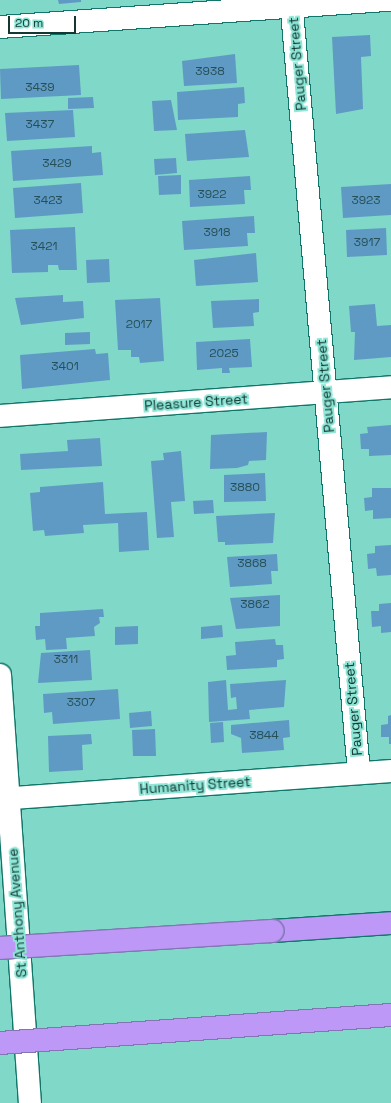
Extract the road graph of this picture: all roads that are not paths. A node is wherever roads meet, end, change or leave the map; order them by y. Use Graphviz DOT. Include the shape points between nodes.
graph roads {
  1 [pos="391,0"];
  2 [pos="291,4"];
  3 [pos="0,27"];
  4 [pos="391,387"];
  5 [pos="326,392"];
  6 [pos="0,416"];
  7 [pos="0,675"];
  8 [pos="391,771"];
  9 [pos="359,773"];
  10 [pos="5,798"];
  11 [pos="391,923"];
  12 [pos="0,948"];
  13 [pos="391,1015"];
  14 [pos="0,1043"];
  15 [pos="30,1103"];
  1 -- 2 [label="street"];
  2 -- 3 [label="street"];
  2 -- 5 [label="street, Pauger Street"];
  4 -- 5 [label="street, Pleasure Street"];
  5 -- 6 [label="street, Pleasure Street"];
  5 -- 9 [label="street, Pauger Street"];
  7 -- 10 [label="street, St Anthony Avenue"];
  8 -- 9 [label="street, Humanity Street"];
  9 -- 10 [label="street, Humanity Street"];
  10 -- 15 [label="street, St Anthony Avenue"];
  11 -- 12 [label="highway, bridge"];
  13 -- 14 [label="highway, bridge"];
}
